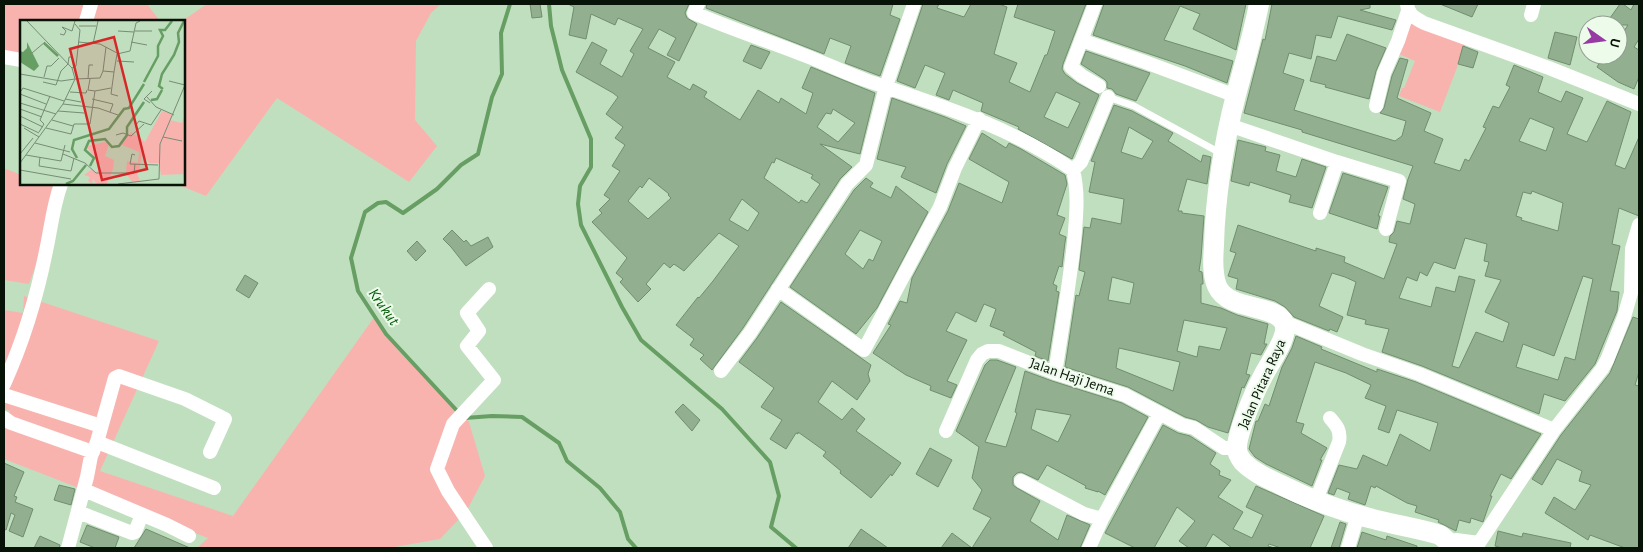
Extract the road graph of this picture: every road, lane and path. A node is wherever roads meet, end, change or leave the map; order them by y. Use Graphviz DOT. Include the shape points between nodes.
graph roads {
  1 [pos="91,4"];
  2 [pos="698,4"];
  3 [pos="914,4"];
  4 [pos="1095,4"];
  5 [pos="1259,4"];
  6 [pos="1407,7"];
  7 [pos="86,20"];
  8 [pos="1081,40"];
  9 [pos="4,57"];
  10 [pos="20,60"];
  11 [pos="886,86"];
  12 [pos="1104,91"];
  13 [pos="1236,96"];
  14 [pos="1639,104"];
  15 [pos="1376,106"];
  16 [pos="979,119"];
  17 [pos="1230,124"];
  18 [pos="1224,155"];
  19 [pos="1337,162"];
  20 [pos="1073,170"];
  21 [pos="61,185"];
  22 [pos="1320,213"];
  23 [pos="1639,224"];
  24 [pos="1386,228"];
  25 [pos="778,288"];
  26 [pos="489,289"];
  27 [pos="1635,294"];
  28 [pos="1284,322"];
  29 [pos="721,372"];
  30 [pos="1055,373"];
  31 [pos="4,384"];
  32 [pos="4,396"];
  33 [pos="1159,414"];
  34 [pos="4,418"];
  35 [pos="1330,418"];
  36 [pos="101,426"];
  37 [pos="1554,430"];
  38 [pos="946,431"];
  39 [pos="95,447"];
  40 [pos="1237,448"];
  41 [pos="210,452"];
  42 [pos="1022,481"];
  43 [pos="214,488"];
  44 [pos="84,490"];
  45 [pos="1316,500"];
  46 [pos="78,512"];
  47 [pos="1358,515"];
  48 [pos="1102,519"];
  49 [pos="139,522"];
  50 [pos="189,536"];
  51 [pos="1449,546"];
  52 [pos="68,548"];
  53 [pos="486,548"];
  54 [pos="1089,548"];
  55 [pos="1348,548"];
  1 -- 7 [label="street"];
  2 -- 11 [label="street" via="694,13"];
  3 -- 11 [label="street"];
  4 -- 8 [label="street"];
  5 -- 13 [label="main road, Jalan Pitara Raya"];
  6 -- 14 [label="street" via="1413,17 1424,23"];
  6 -- 15 [label="street"];
  8 -- 12 [label="street" via="1071,67"];
  8 -- 13 [label="street"];
  9 -- 10 [label="street"];
  11 -- 16 [label="street"];
  11 -- 25 [label="street" via="866,165 847,184"];
  12 -- 18 [label="lane"];
  12 -- 20 [label="street" via="1081,162"];
  13 -- 17 [label="main road, Jalan Pitara Raya"];
  16 -- 20 [label="street"];
  16 -- 25 [label="street" via="940,207 864,350"];
  17 -- 18 [label="main road, Jalan Pitara Raya"];
  17 -- 19 [label="street"];
  18 -- 28 [label="main road, Jalan Pitara Raya" via="1214,235 1216,285 1235,302 1269,312"];
  19 -- 22 [label="street"];
  19 -- 24 [label="street" via="1399,181"];
  20 -- 30 [label="street" via="1078,196"];
  21 -- 31 [label="street" via="24,334"];
  23 -- 27 [label="street" via="1632,249"];
  25 -- 29 [label="street"];
  26 -- 53 [label="street" via="467,314 479,331 467,346 494,380 453,424 437,469"];
  27 -- 37 [label="street" via="1602,369"];
  28 -- 37 [label="street" via="1338,345 1457,385"];
  28 -- 40 [label="main road, Jalan Pitara Raya" via="1282,341 1258,386"];
  30 -- 33 [label="street, Jalan Haji Jema" via="1125,395"];
  30 -- 38 [label="street, Jalan Haji Jema" via="999,351 982,354"];
  32 -- 36 [label="street"];
  33 -- 40 [label="street, Jalan Haji Jema" via="1194,428 1224,448"];
  33 -- 48 [label="street"];
  34 -- 39 [label="street" via="11,423"];
  35 -- 45 [label="street" via="1338,428 1339,442"];
  36 -- 39 [label="street"];
  36 -- 41 [label="street" via="113,382 118,376 185,399 225,419"];
  37 -- 51 [label="street" via="1479,543 1456,540"];
  39 -- 43 [label="street"];
  39 -- 44 [label="street"];
  40 -- 45 [label="main road, Jalan Pitara Raya" via="1240,458 1252,470"];
  42 -- 48 [label="street" via="1084,514"];
  44 -- 46 [label="street"];
  44 -- 50 [label="street"];
  45 -- 47 [label="main road, Jalan Pitara Raya"];
  46 -- 49 [label="street" via="132,533"];
  46 -- 52 [label="street"];
  47 -- 51 [label="main road, Jalan Pitara Raya" via="1437,534 1444,537"];
  47 -- 55 [label="street"];
  48 -- 54 [label="street"];
}
